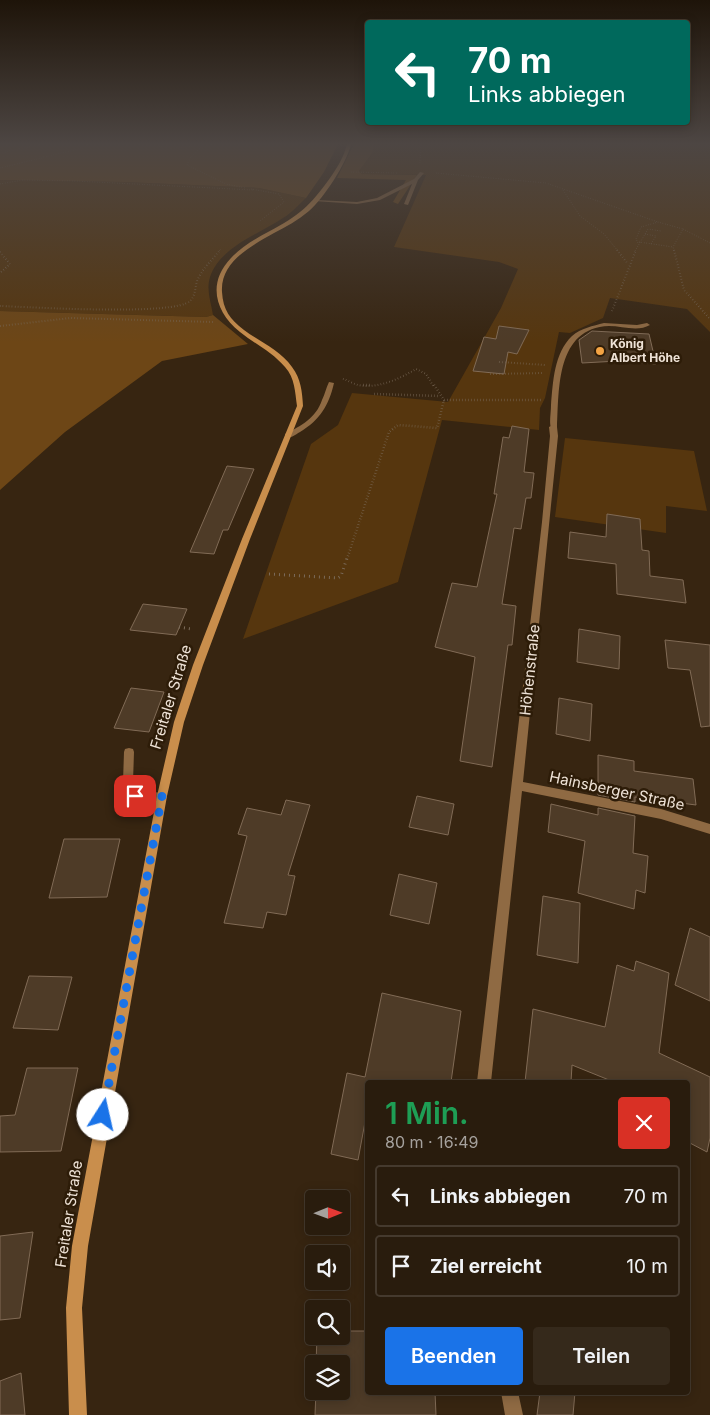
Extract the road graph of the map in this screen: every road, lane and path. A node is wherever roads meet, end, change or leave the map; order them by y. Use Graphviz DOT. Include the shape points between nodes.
graph roads {
  1 [pos="274,210"];
  2 [pos="306,210"];
  3 [pos="577,210"];
  4 [pos="624,210"];
  5 [pos="658,222"];
  6 [pos="254,226"];
  7 [pos="683,229"];
  8 [pos="662,231"];
  9 [pos="645,234"];
  10 [pos="639,243"];
  11 [pos="710,243"];
  12 [pos="651,244"];
  13 [pos="673,247"];
  14 [pos="222,248"];
  15 [pos="0,252"];
  16 [pos="628,264"];
  17 [pos="0,273"];
  18 [pos="0,306"];
  19 [pos="710,319"];
  20 [pos="208,323"];
  21 [pos="606,324"];
  22 [pos="647,325"];
  23 [pos="0,326"];
  24 [pos="498,362"];
  25 [pos="550,365"];
  26 [pos="550,372"];
  27 [pos="490,374"];
  28 [pos="331,383"];
  29 [pos="374,394"];
  30 [pos="440,396"];
  31 [pos="444,400"];
  32 [pos="556,400"];
  33 [pos="288,436"];
  34 [pos="269,574"];
  35 [pos="179,627"];
  36 [pos="191,629"];
  37 [pos="130,752"];
  38 [pos="517,785"];
  39 [pos="162,796"];
  40 [pos="710,829"];
  41 [pos="484,1080"];
  42 [pos="510,1395"];
  43 [pos="78,1415"];
  44 [pos="514,1415"];
  1 -- 6 [label="path"];
  2 -- 33 [label="main road, Freitaler Straße" via="237,254 225,270 218,298 222,309 237,328 275,354 296,377 301,392 300,406"];
  3 -- 16 [label="path" via="604,234"];
  4 -- 5 [label="path"];
  5 -- 7 [label="path"];
  5 -- 10 [label="path" via="641,227 636,240"];
  7 -- 11 [label="path"];
  7 -- 13 [label="path"];
  8 -- 9 [label="path" via="648,229"];
  9 -- 10 [label="path"];
  9 -- 12 [label="path" via="656,236"];
  10 -- 12 [label="path"];
  10 -- 16 [label="path"];
  12 -- 13 [label="path"];
  13 -- 19 [label="path" via="684,290"];
  14 -- 18 [label="path" via="198,278 195,294 182,306 150,309"];
  15 -- 17 [label="path" via="10,264"];
  16 -- 21 [label="path"];
  20 -- 23 [label="path" via="71,318"];
  21 -- 22 [label="street, Höhenstraße"];
  21 -- 32 [label="street, Höhenstraße" via="574,336 567,344 558,372"];
  24 -- 25 [label="path"];
  26 -- 27 [label="path"];
  28 -- 30 [label="path" via="340,379 372,386 390,382 416,369 422,370 433,381"];
  28 -- 33 [label="street" via="326,403 312,424"];
  29 -- 30 [label="path"];
  30 -- 31 [label="path"];
  31 -- 32 [label="path"];
  31 -- 34 [label="path" via="437,428 398,425 389,432 341,576"];
  32 -- 38 [label="street, Höhenstraße"];
  33 -- 39 [label="main road, Freitaler Straße" via="198,665 179,722"];
  35 -- 36 [label="path"];
  37 -- 39 [label="street" via="128,782 135,796"];
  38 -- 40 [label="street, Hainsberger Straße" via="661,814"];
  38 -- 41 [label="street, Höhenstraße"];
  39 -- 43 [label="main road, Freitaler Straße" via="80,1246 74,1308"];
  42 -- 44 [label="street"];
}
